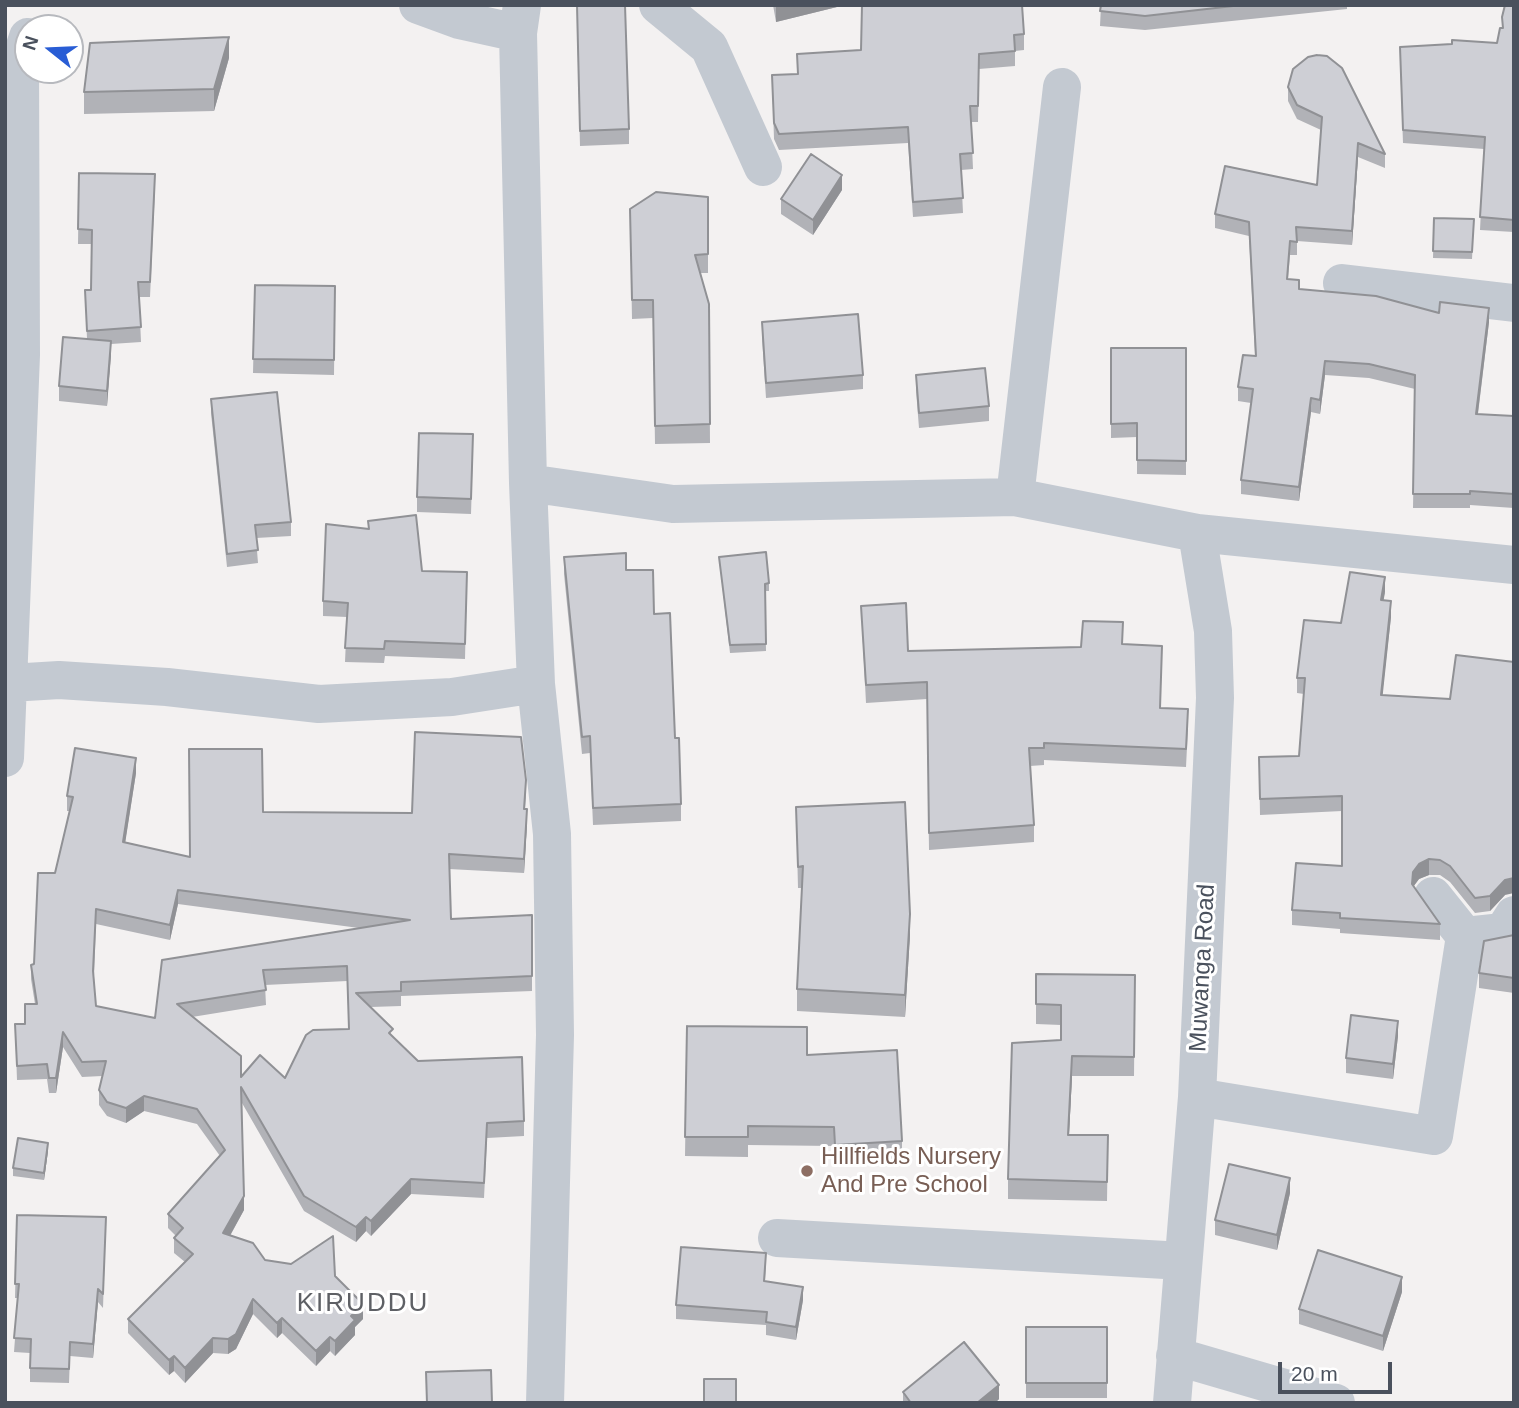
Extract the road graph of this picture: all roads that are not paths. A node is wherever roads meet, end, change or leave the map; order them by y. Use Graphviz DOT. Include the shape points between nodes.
graph roads {
  1 [pos="418,5"];
  2 [pos="658,5"];
  3 [pos="520,19"];
  4 [pos="18,84"];
  5 [pos="1062,87"];
  6 [pos="13,142"];
  7 [pos="763,167"];
  8 [pos="1342,283"];
  9 [pos="1514,303"];
  10 [pos="528,483"];
  11 [pos="1015,497"];
  12 [pos="1197,533"];
  13 [pos="1514,565"];
  14 [pos="10,683"];
  15 [pos="536,684"];
  16 [pos="5,758"];
  17 [pos="1433,896"];
  18 [pos="1514,915"];
  19 [pos="1465,936"];
  20 [pos="1197,1097"];
  21 [pos="777,1238"];
  22 [pos="1183,1261"];
  23 [pos="1175,1356"];
  24 [pos="545,1403"];
  25 [pos="1172,1403"];
  26 [pos="1336,1403"];
  1 -- 3 [label="street" via="459,20"];
  2 -- 7 [label="street" via="709,47"];
  3 -- 10 [label="street"];
  4 -- 6 [label="street"];
  5 -- 11 [label="street"];
  6 -- 14 [label="street" via="22,355"];
  8 -- 9 [label="street"];
  10 -- 11 [label="street" via="673,504"];
  10 -- 15 [label="street"];
  11 -- 12 [label="street"];
  12 -- 13 [label="street"];
  12 -- 20 [label="street, Muwanga Road" via="1213,631 1215,698"];
  14 -- 15 [label="street" via="59,680 167,687 318,704 452,697"];
  14 -- 16 [label="street"];
  15 -- 24 [label="street" via="552,847 555,1035"];
  17 -- 19 [label="street"];
  18 -- 19 [label="street" via="1503,932"];
  19 -- 20 [label="street" via="1434,1136"];
  20 -- 22 [label="street, Muwanga Road"];
  21 -- 22 [label="street"];
  22 -- 23 [label="street, Muwanga Road"];
  23 -- 25 [label="street, Muwanga Road"];
  23 -- 26 [label="street"];
}
